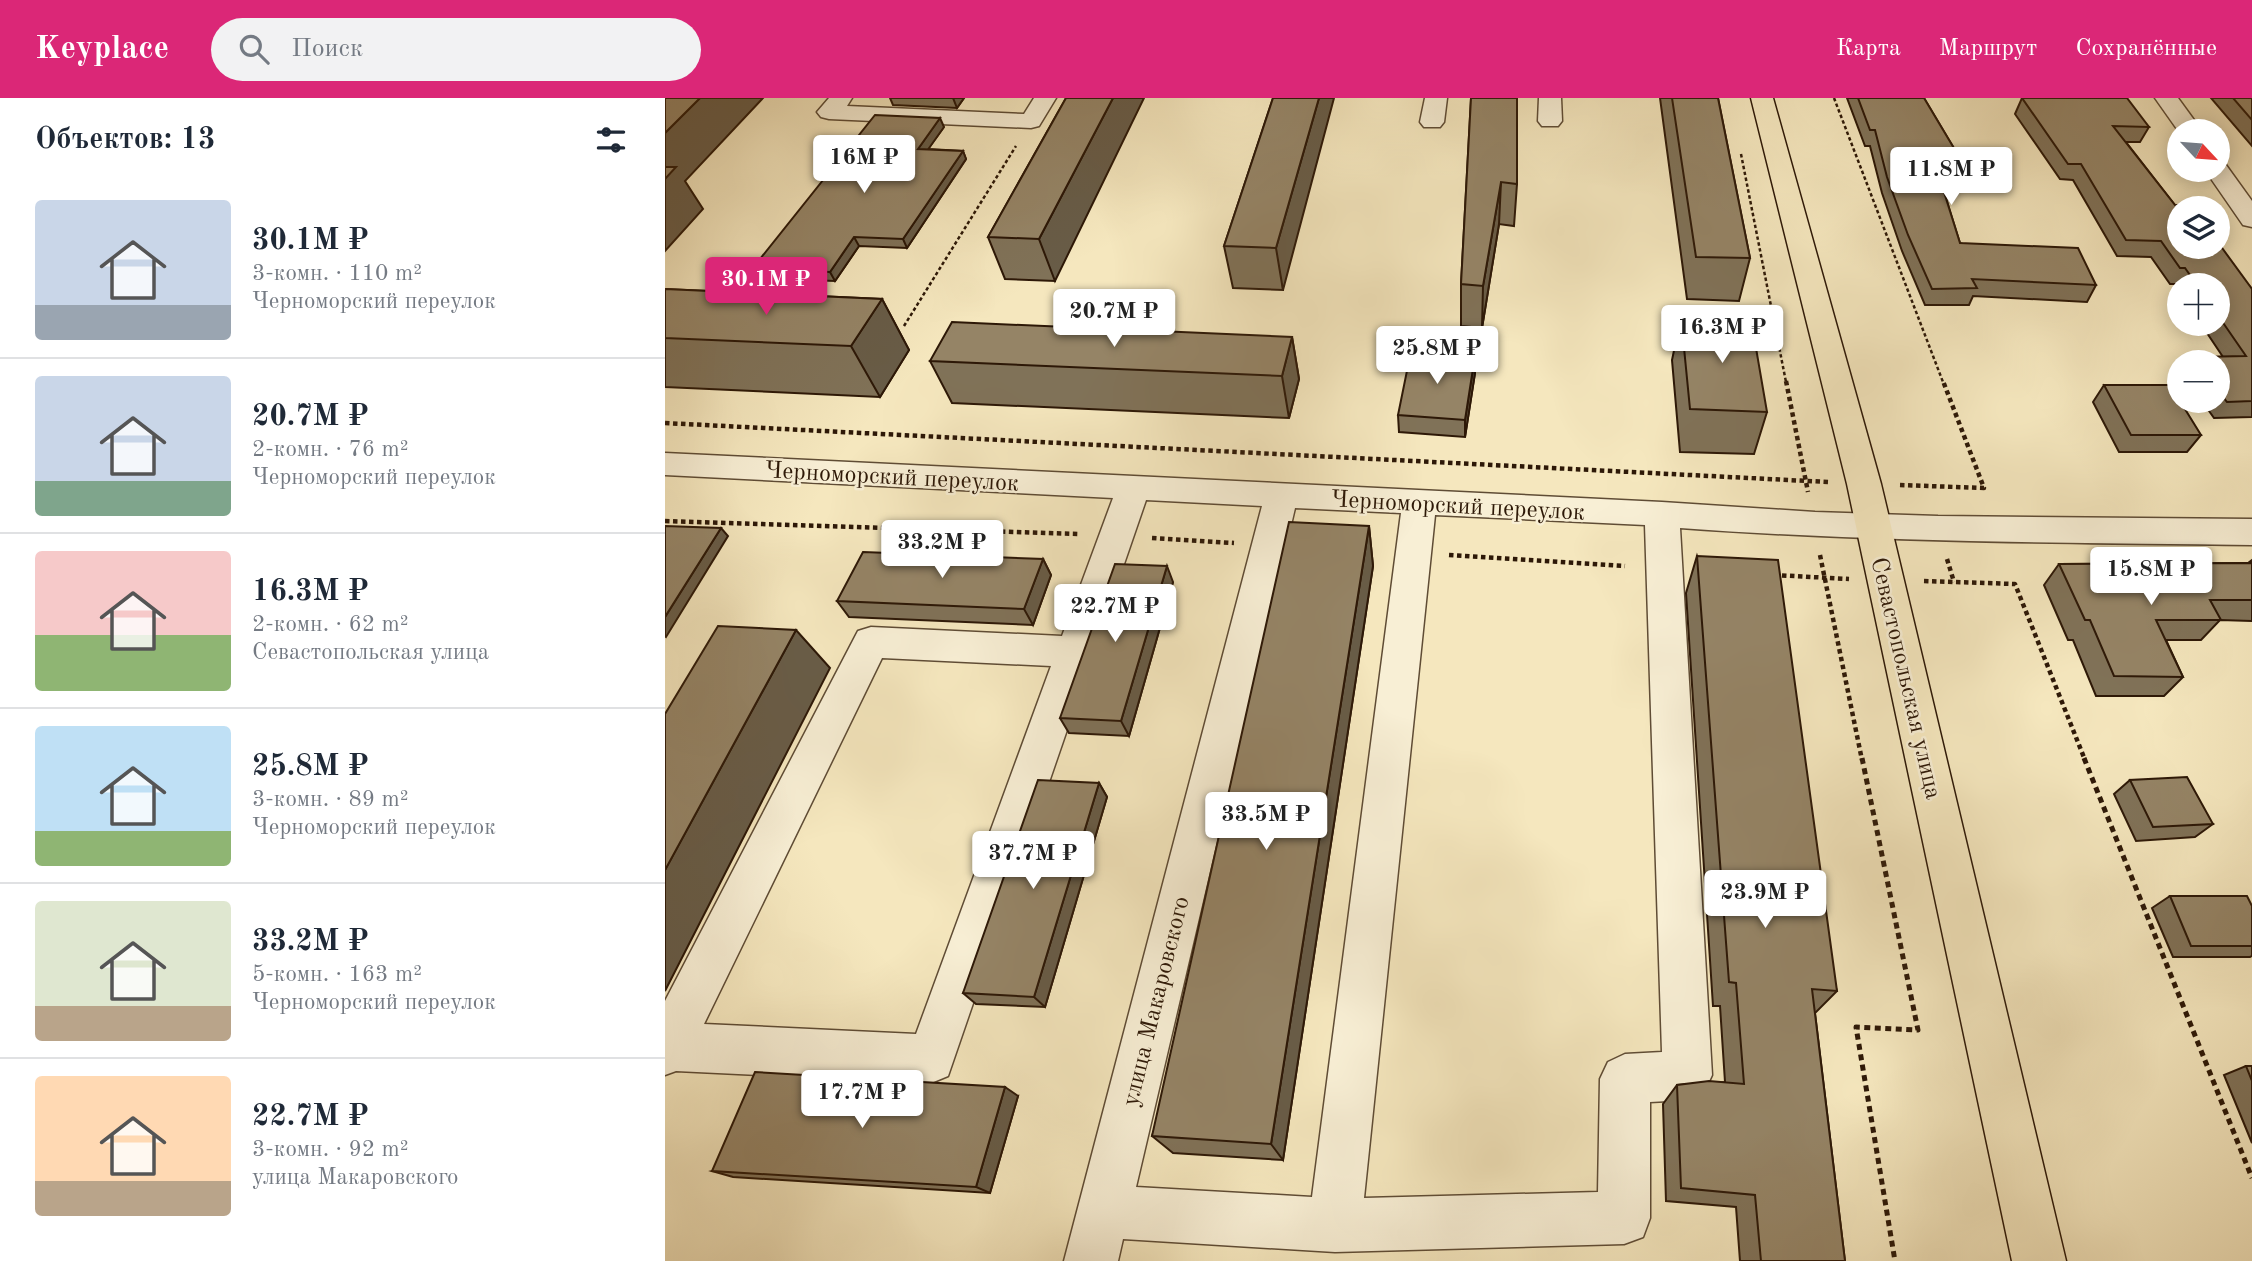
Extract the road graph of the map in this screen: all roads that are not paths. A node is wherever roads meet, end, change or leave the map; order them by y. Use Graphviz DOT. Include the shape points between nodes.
graph roads {
  1 [pos="841,98"];
  2 [pos="1045,98"];
  3 [pos="1436,98"];
  4 [pos="1762,98"];
  5 [pos="2166,98"];
  6 [pos="2181,119"];
  7 [pos="1432,122"];
  8 [pos="2226,182"];
  9 [pos="2252,219"];
  10 [pos="665,464"];
  11 [pos="1133,489"];
  12 [pos="1281,497"];
  13 [pos="1419,504"];
  14 [pos="1661,514"];
  15 [pos="1873,527"];
  16 [pos="2252,532"];
  17 [pos="1075,652"];
  18 [pos="666,1049"];
  19 [pos="1104,1211"];
  20 [pos="1335,1225"];
  21 [pos="1091,1261"];
  22 [pos="2039,1261"];
  1 -- 2 [label="street" via="829,112 1031,121"];
  3 -- 7 [label="street"];
  4 -- 15 [label="main road, Севастопольская улица"];
  5 -- 6 [label="street"];
  8 -- 9 [label="street"];
  10 -- 11 [label="street, Черноморский переулок"];
  11 -- 12 [label="street, Черноморский переулок"];
  11 -- 17 [label="street"];
  12 -- 13 [label="street, Черноморский переулок"];
  12 -- 19 [label="street, улица Макаровского"];
  13 -- 14 [label="street, Черноморский переулок"];
  13 -- 20 [label="street"];
  14 -- 15 [label="street, Черноморский переулок"];
  14 -- 20 [label="street" via="1687,1075 1625,1079 1624,1218"];
  15 -- 16 [label="street, Черноморский переулок"];
  15 -- 22 [label="main road, Севастопольская улица"];
  17 -- 18 [label="street" via="871,642"];
  17 -- 18 [label="street" via="931,1059"];
  19 -- 20 [label="street"];
  19 -- 21 [label="street, улица Макаровского"];
}
